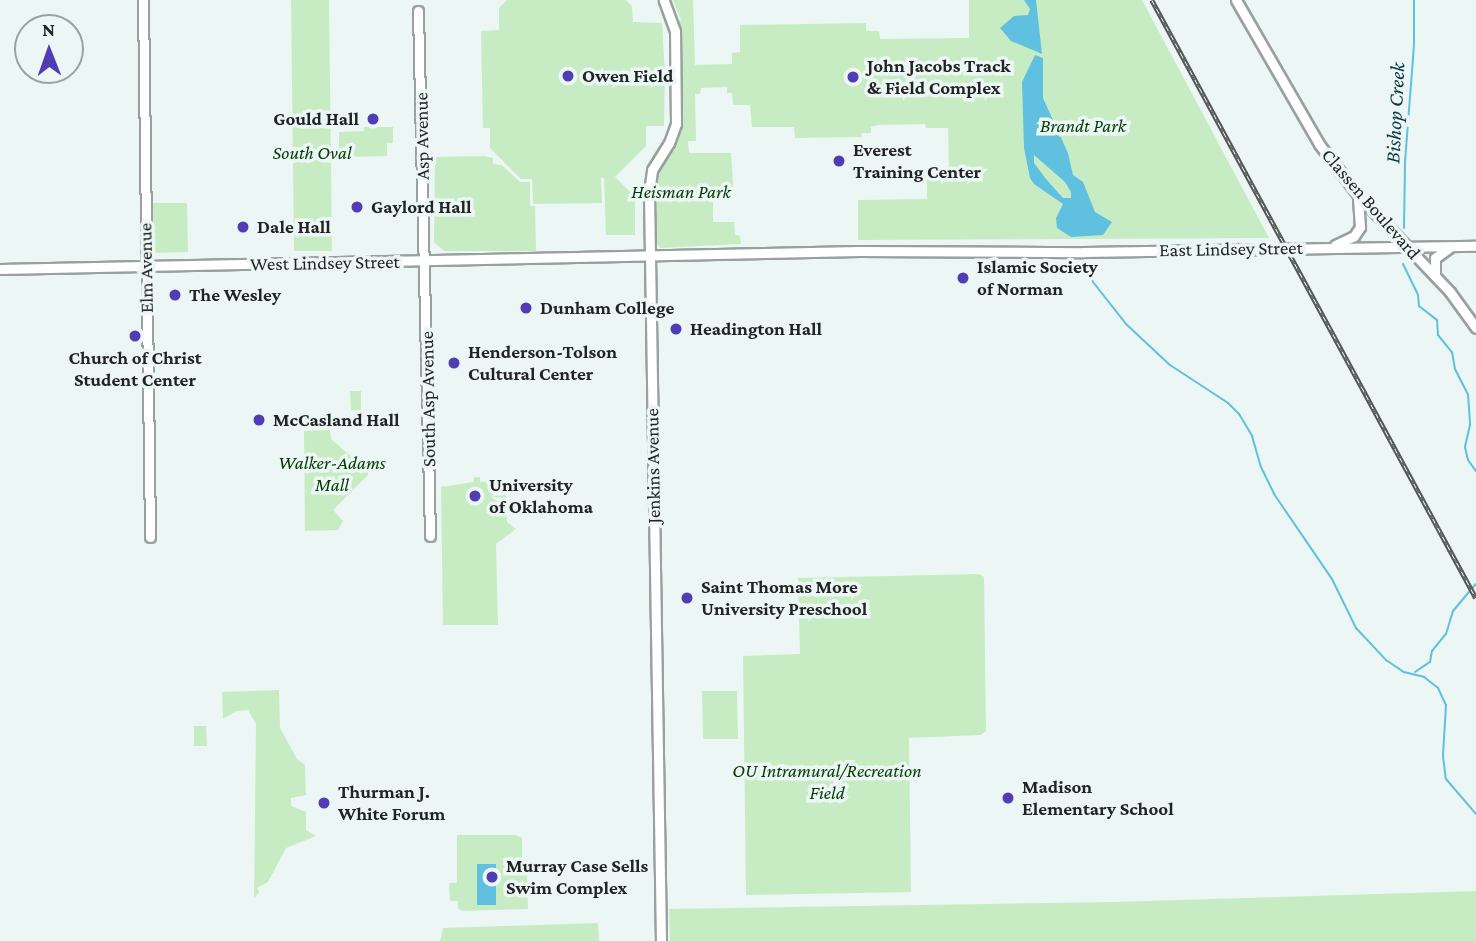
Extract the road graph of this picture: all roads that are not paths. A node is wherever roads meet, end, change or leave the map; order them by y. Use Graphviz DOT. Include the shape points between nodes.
graph roads {
  1 [pos="142,0"];
  2 [pos="664,0"];
  3 [pos="1236,0"];
  4 [pos="418,11"];
  5 [pos="1358,195"];
  6 [pos="1332,246"];
  7 [pos="1476,246"];
  8 [pos="1407,247"];
  9 [pos="1451,247"];
  10 [pos="650,258"];
  11 [pos="424,261"];
  12 [pos="146,264"];
  13 [pos="0,269"];
  14 [pos="1435,276"];
  15 [pos="1476,328"];
  16 [pos="430,536"];
  17 [pos="150,537"];
  18 [pos="661,941"];
  1 -- 12 [label="street, Elm Avenue"];
  2 -- 10 [label="street, Jenkins Avenue" via="674,23 676,124 650,174"];
  3 -- 5 [label="street, Classen Boulevard" via="1299,115"];
  4 -- 11 [label="street, Asp Avenue"];
  5 -- 6 [label="street" via="1360,227 1354,236"];
  5 -- 8 [label="street, Classen Boulevard"];
  6 -- 8 [label="street, East Lindsey Street"];
  6 -- 10 [label="street, East Lindsey Street"];
  7 -- 9 [label="street, East Lindsey Street"];
  8 -- 9 [label="street, East Lindsey Street"];
  8 -- 14 [label="street, Classen Boulevard"];
  9 -- 14 [label="street" via="1434,258"];
  10 -- 11 [label="street, West Lindsey Street"];
  10 -- 18 [label="street, Jenkins Avenue"];
  11 -- 12 [label="street, West Lindsey Street"];
  11 -- 16 [label="street, South Asp Avenue"];
  12 -- 13 [label="street, West Lindsey Street"];
  12 -- 17 [label="street, Elm Avenue"];
  14 -- 15 [label="street, Classen Boulevard"];
}
